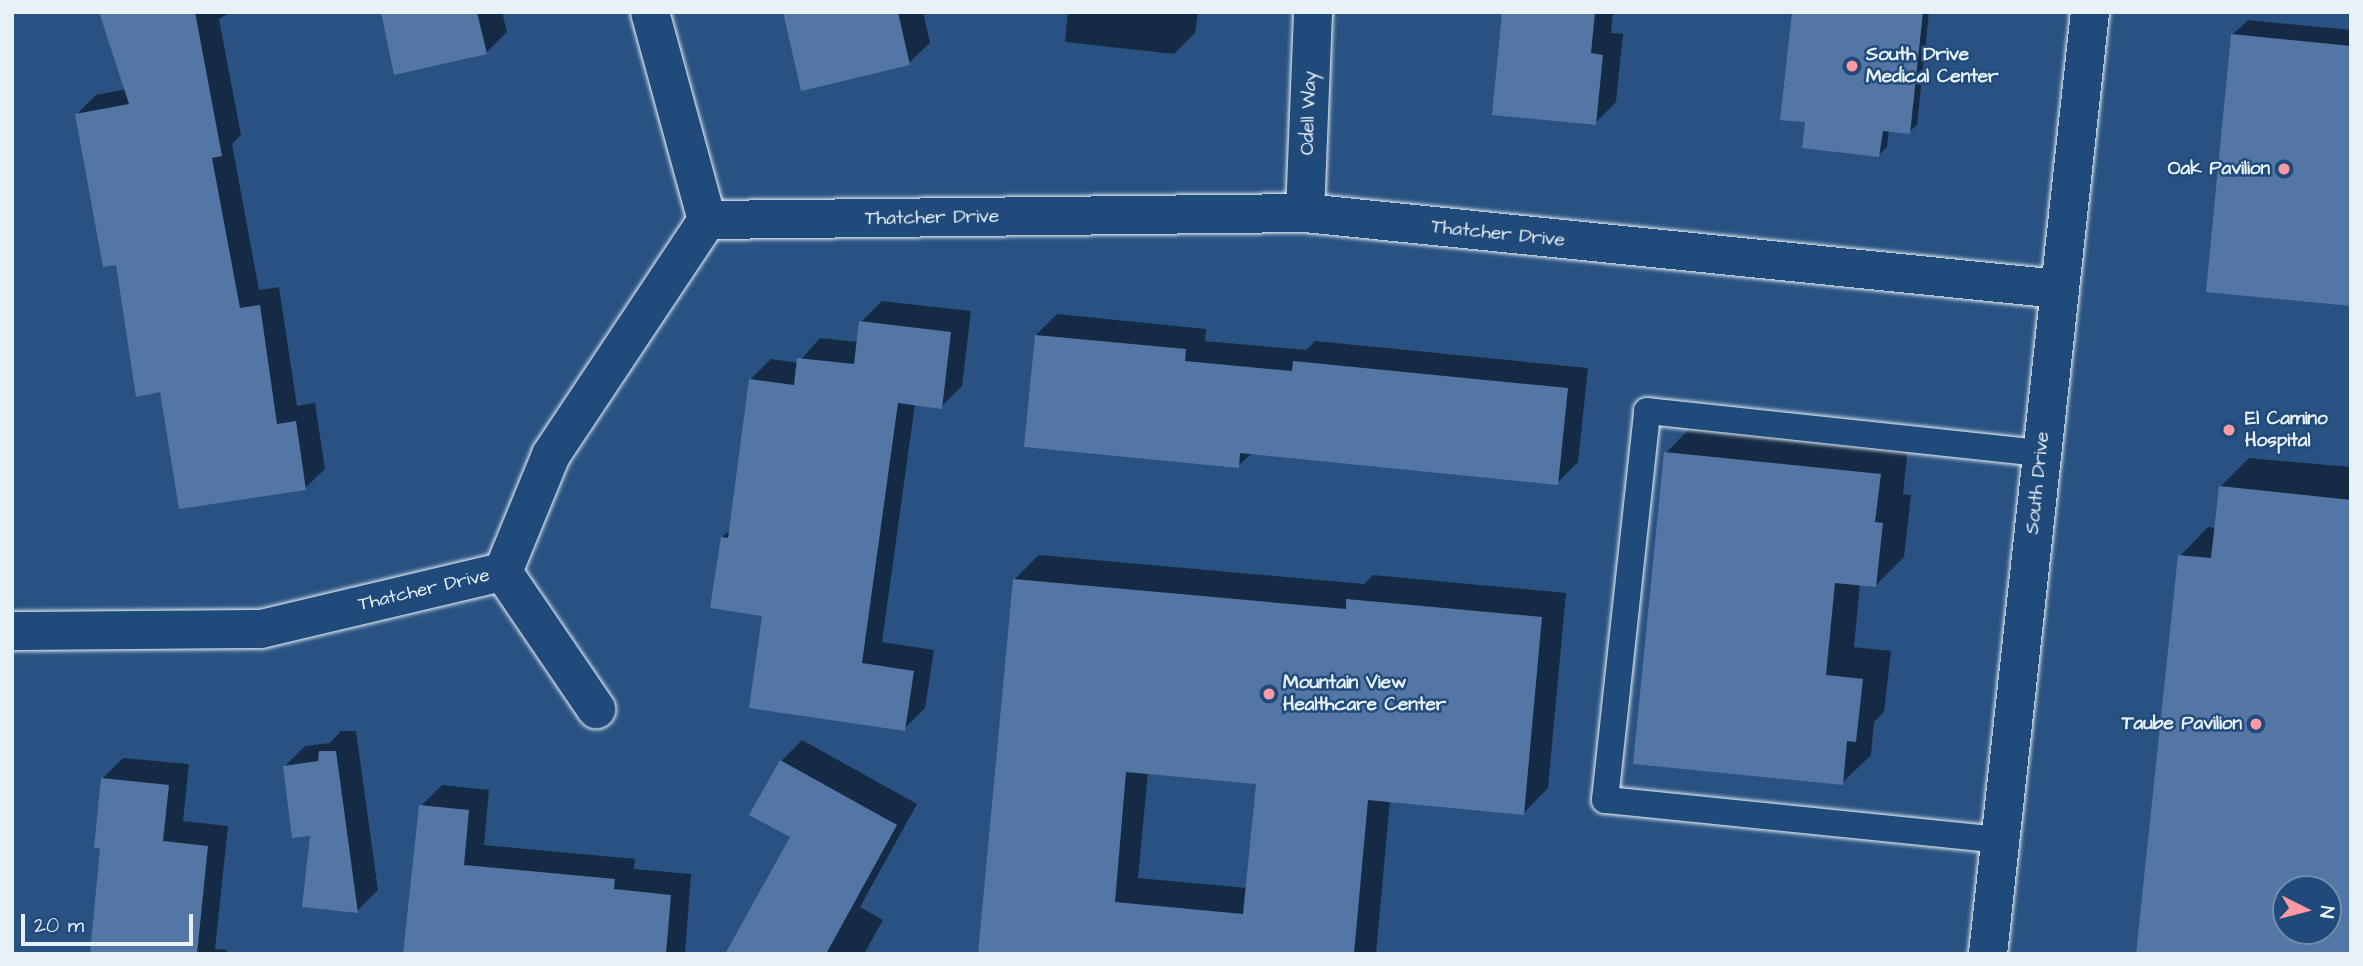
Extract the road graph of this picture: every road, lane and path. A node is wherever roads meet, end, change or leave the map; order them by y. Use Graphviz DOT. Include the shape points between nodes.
graph roads {
  1 [pos="650,12"];
  2 [pos="1313,12"];
  3 [pos="2090,12"];
  4 [pos="1305,213"];
  5 [pos="707,220"];
  6 [pos="2059,289"];
  7 [pos="2041,453"];
  8 [pos="503,572"];
  9 [pos="12,631"];
  10 [pos="596,709"];
  11 [pos="2001,840"];
  12 [pos="1988,954"];
  1 -- 5 [label="street"];
  2 -- 4 [label="street, Odell Way"];
  3 -- 6 [label="street, South Drive"];
  4 -- 5 [label="street, Thatcher Drive"];
  4 -- 6 [label="street, Thatcher Drive"];
  5 -- 8 [label="street, Thatcher Drive" via="551,456"];
  6 -- 7 [label="street, South Drive"];
  7 -- 11 [label="street, South Drive"];
  7 -- 11 [label="lane" via="1647,411 1605,800"];
  8 -- 9 [label="street, Thatcher Drive" via="261,629"];
  8 -- 10 [label="street"];
  11 -- 12 [label="street, South Drive"];
}
